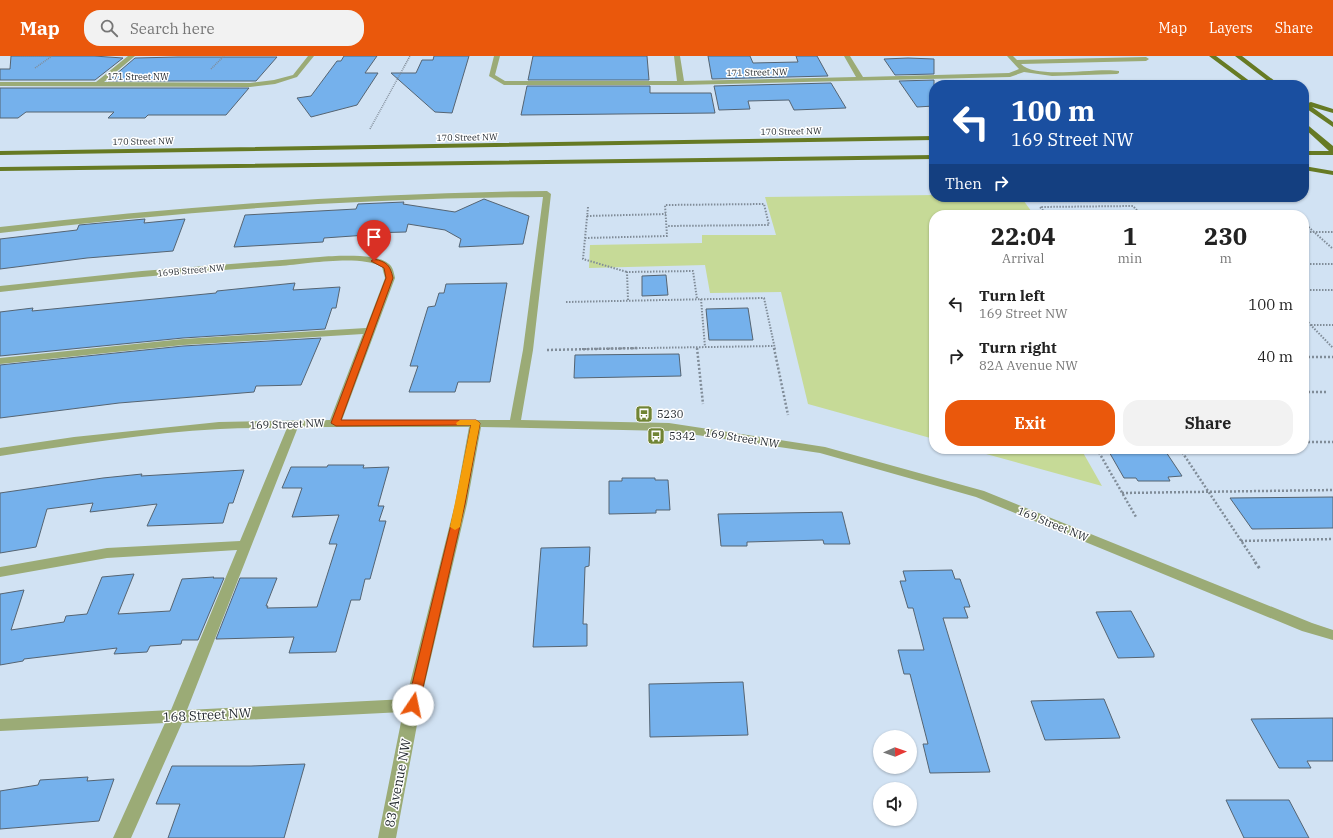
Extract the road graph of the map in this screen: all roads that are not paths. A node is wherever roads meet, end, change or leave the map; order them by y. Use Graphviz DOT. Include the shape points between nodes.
graph roads {
  1 [pos="132,56"];
  2 [pos="311,56"];
  3 [pos="497,56"];
  4 [pos="677,56"];
  5 [pos="847,56"];
  6 [pos="1010,56"];
  7 [pos="1212,56"];
  8 [pos="1238,56"];
  9 [pos="1146,60"];
  10 [pos="1016,62"];
  11 [pos="1023,70"];
  12 [pos="1117,72"];
  13 [pos="1238,74"];
  14 [pos="861,79"];
  15 [pos="1237,80"];
  16 [pos="1246,80"];
  17 [pos="1270,80"];
  18 [pos="681,82"];
  19 [pos="0,84"];
  20 [pos="97,85"];
  21 [pos="1309,103"];
  22 [pos="1309,108"];
  23 [pos="1333,111"];
  24 [pos="1333,125"];
  25 [pos="1309,127"];
  26 [pos="1333,129"];
  27 [pos="1309,130"];
  28 [pos="929,138"];
  29 [pos="1333,152"];
  30 [pos="0,153"];
  31 [pos="1309,153"];
  32 [pos="929,157"];
  33 [pos="0,169"];
  34 [pos="1309,169"];
  35 [pos="1333,173"];
  36 [pos="0,230"];
  37 [pos="0,289"];
  38 [pos="370,331"];
  39 [pos="0,361"];
  40 [pos="336,423"];
  41 [pos="476,423"];
  42 [pos="515,423"];
  43 [pos="294,424"];
  44 [pos="0,452"];
  45 [pos="245,545"];
  46 [pos="0,572"];
  47 [pos="1333,635"];
  48 [pos="413,705"];
  49 [pos="176,717"];
  50 [pos="0,725"];
  51 [pos="122,838"];
  52 [pos="387,838"];
  1 -- 20 [label="street"];
  2 -- 20 [label="street, 171 Street NW" via="295,76 275,82 250,85"];
  3 -- 18 [label="street, 171 Street NW" via="492,76 504,83"];
  4 -- 18 [label="street"];
  5 -- 14 [label="street"];
  6 -- 10 [label="street"];
  7 -- 13 [label="main road"];
  8 -- 17 [label="main road"];
  9 -- 10 [label="street"];
  10 -- 11 [label="street"];
  11 -- 12 [label="street" via="1052,74"];
  11 -- 14 [label="street, 171 Street NW" via="1010,75"];
  13 -- 15 [label="main road"];
  13 -- 16 [label="main road"];
  14 -- 18 [label="street, 171 Street NW"];
  19 -- 20 [label="street, 171 Street NW"];
  21 -- 23 [label="main road"];
  22 -- 24 [label="main road"];
  25 -- 26 [label="main road"];
  27 -- 29 [label="main road"];
  28 -- 30 [label="main road, 170 Street NW"];
  29 -- 31 [label="main road"];
  32 -- 33 [label="main road"];
  34 -- 35 [label="main road"];
  36 -- 42 [label="street" via="303,202 547,194 528,350"];
  37 -- 38 [label="street, 169B Street NW" via="253,265 363,259 383,263 390,278"];
  38 -- 39 [label="street" via="184,342"];
  38 -- 40 [label="street"];
  40 -- 41 [label="street, 169 Street NW"];
  40 -- 43 [label="street, 169 Street NW"];
  41 -- 42 [label="street, 169 Street NW"];
  41 -- 48 [label="street, 83 Avenue NW" via="461,504"];
  42 -- 47 [label="street, 169 Street NW" via="669,427 821,450 980,494 1307,627"];
  43 -- 44 [label="street, 169 Street NW" via="219,426 154,432"];
  43 -- 45 [label="street"];
  45 -- 46 [label="street" via="107,553"];
  45 -- 49 [label="street"];
  48 -- 49 [label="street, 168 Street NW"];
  48 -- 52 [label="street, 83 Avenue NW"];
  49 -- 50 [label="street, 168 Street NW"];
  49 -- 51 [label="street"];
}
